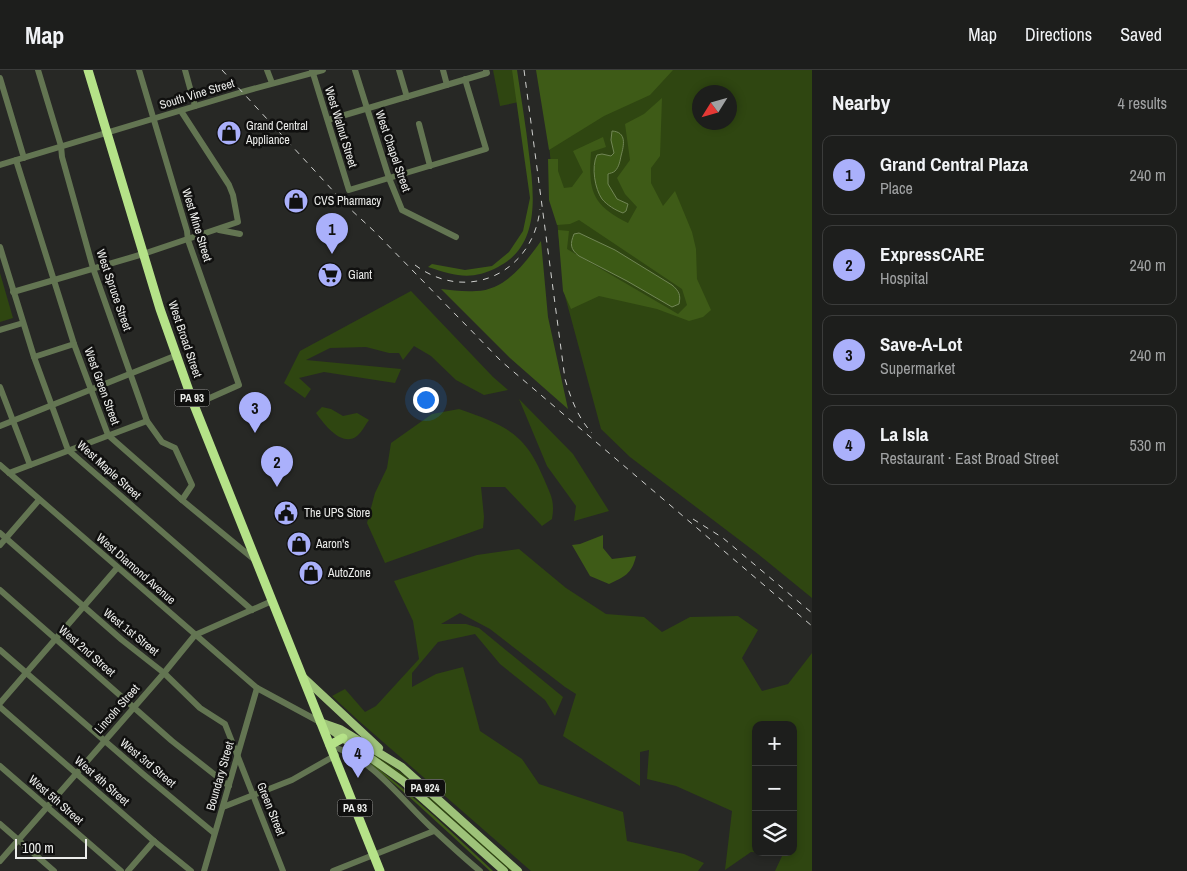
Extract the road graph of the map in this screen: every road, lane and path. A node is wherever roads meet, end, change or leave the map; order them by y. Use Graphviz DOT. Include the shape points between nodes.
graph roads {
  1 [pos="38,70"];
  2 [pos="88,70"];
  3 [pos="138,70"];
  4 [pos="184,70"];
  5 [pos="268,70"];
  6 [pos="323,70"];
  7 [pos="355,70"];
  8 [pos="399,70"];
  9 [pos="443,70"];
  10 [pos="487,71"];
  11 [pos="312,72"];
  12 [pos="0,78"];
  13 [pos="465,80"];
  14 [pos="272,83"];
  15 [pos="447,85"];
  16 [pos="408,97"];
  17 [pos="195,106"];
  18 [pos="366,109"];
  19 [pos="181,111"];
  20 [pos="153,119"];
  21 [pos="328,120"];
  22 [pos="419,124"];
  23 [pos="106,133"];
  24 [pos="61,146"];
  25 [pos="24,158"];
  26 [pos="16,160"];
  27 [pos="0,165"];
  28 [pos="430,166"];
  29 [pos="389,178"];
  30 [pos="218,230"];
  31 [pos="240,234"];
  32 [pos="456,237"];
  33 [pos="188,240"];
  34 [pos="0,247"];
  35 [pos="143,254"];
  36 [pos="94,268"];
  37 [pos="54,280"];
  38 [pos="13,292"];
  39 [pos="23,323"];
  40 [pos="0,330"];
  41 [pos="74,344"];
  42 [pos="177,355"];
  43 [pos="34,358"];
  44 [pos="131,373"];
  45 [pos="0,387"];
  46 [pos="91,390"];
  47 [pos="194,405"];
  48 [pos="53,406"];
  49 [pos="13,421"];
  50 [pos="147,421"];
  51 [pos="0,426"];
  52 [pos="108,435"];
  53 [pos="68,450"];
  54 [pos="0,465"];
  55 [pos="30,465"];
  56 [pos="9,473"];
  57 [pos="39,500"];
  58 [pos="182,500"];
  59 [pos="0,533"];
  60 [pos="5,538"];
  61 [pos="0,545"];
  62 [pos="256,561"];
  63 [pos="117,568"];
  64 [pos="0,590"];
  65 [pos="272,601"];
  66 [pos="84,607"];
  67 [pos="252,610"];
  68 [pos="195,635"];
  69 [pos="56,639"];
  70 [pos="0,650"];
  71 [pos="26,672"];
  72 [pos="164,672"];
  73 [pos="304,678"];
  74 [pos="258,688"];
  75 [pos="0,703"];
  76 [pos="0,707"];
  77 [pos="134,707"];
  78 [pos="320,722"];
  79 [pos="343,738"];
  80 [pos="105,741"];
  81 [pos="331,745"];
  82 [pos="343,750"];
  83 [pos="237,754"];
  84 [pos="335,756"];
  85 [pos="0,766"];
  86 [pos="402,767"];
  87 [pos="76,773"];
  88 [pos="229,786"];
  89 [pos="254,796"];
  90 [pos="47,807"];
  91 [pos="223,807"];
  92 [pos="0,824"];
  93 [pos="434,831"];
  94 [pos="214,833"];
  95 [pos="19,840"];
  96 [pos="154,841"];
  97 [pos="374,855"];
  98 [pos="0,861"];
  99 [pos="54,871"];
  100 [pos="121,871"];
  101 [pos="128,871"];
  102 [pos="191,871"];
  103 [pos="204,871"];
  104 [pos="284,871"];
  105 [pos="333,871"];
  106 [pos="380,871"];
  107 [pos="480,871"];
  108 [pos="504,871"];
  109 [pos="518,871"];
  1 -- 24 [label="street, West Spruce Street"];
  2 -- 23 [label="highway, West Broad Street / PA 93"];
  3 -- 20 [label="street, West Mine Street"];
  4 -- 17 [label="street"];
  5 -- 14 [label="street"];
  6 -- 11 [label="street, South Vine Street"];
  7 -- 18 [label="street, West Chapel Street"];
  8 -- 16 [label="street"];
  9 -- 15 [label="street"];
  10 -- 13 [label="street"];
  11 -- 14 [label="street, South Vine Street"];
  11 -- 21 [label="street, West Walnut Street"];
  12 -- 25 [label="street"];
  13 -- 15 [label="street"];
  13 -- 28 [label="street" via="486,149"];
  14 -- 17 [label="street, South Vine Street"];
  15 -- 16 [label="street"];
  16 -- 18 [label="street"];
  17 -- 19 [label="street, South Vine Street"];
  18 -- 21 [label="street"];
  18 -- 29 [label="street, West Chapel Street"];
  19 -- 20 [label="street, South Vine Street"];
  19 -- 30 [label="street" via="233,195 238,222"];
  20 -- 23 [label="street, South Vine Street"];
  20 -- 33 [label="street, West Mine Street"];
  21 -- 29 [label="street, West Walnut Street" via="349,190"];
  22 -- 28 [label="street"];
  23 -- 24 [label="street, South Vine Street"];
  23 -- 35 [label="highway, West Broad Street / PA 93"];
  24 -- 25 [label="street, South Vine Street"];
  24 -- 36 [label="street, West Spruce Street"];
  25 -- 26 [label="street, South Vine Street"];
  26 -- 27 [label="street, South Vine Street"];
  26 -- 37 [label="street, West Green Street"];
  28 -- 29 [label="street"];
  29 -- 32 [label="street, West Chapel Street" via="402,210"];
  30 -- 31 [label="street"];
  30 -- 33 [label="street"];
  33 -- 35 [label="street"];
  33 -- 47 [label="street, West Mine Street" via="239,385"];
  34 -- 38 [label="street, West Maple Street"];
  35 -- 36 [label="street"];
  35 -- 42 [label="highway, West Broad Street / PA 93"];
  36 -- 37 [label="street"];
  36 -- 44 [label="street, West Spruce Street"];
  37 -- 38 [label="street"];
  37 -- 41 [label="street, West Green Street"];
  38 -- 39 [label="street, West Maple Street"];
  39 -- 40 [label="street"];
  39 -- 43 [label="street, West Maple Street"];
  41 -- 43 [label="street"];
  41 -- 46 [label="street, West Green Street"];
  42 -- 44 [label="street"];
  42 -- 47 [label="highway, West Broad Street / PA 93"];
  43 -- 48 [label="street, West Maple Street"];
  44 -- 46 [label="street"];
  44 -- 50 [label="street, West Spruce Street"];
  45 -- 49 [label="street"];
  46 -- 48 [label="street"];
  46 -- 52 [label="street, West Green Street"];
  47 -- 62 [label="highway, West Broad Street / PA 93"];
  48 -- 49 [label="street"];
  48 -- 53 [label="street, West Maple Street"];
  49 -- 51 [label="street"];
  49 -- 55 [label="street"];
  50 -- 52 [label="street"];
  50 -- 58 [label="street, West Spruce Street" via="162,442 175,448 192,485"];
  52 -- 53 [label="street"];
  52 -- 58 [label="street, West Green Street"];
  53 -- 55 [label="street"];
  53 -- 67 [label="street, West Maple Street"];
  54 -- 56 [label="street, West Diamond Avenue"];
  55 -- 56 [label="street"];
  56 -- 57 [label="street, West Diamond Avenue"];
  57 -- 60 [label="street"];
  57 -- 63 [label="street, West Diamond Avenue"];
  58 -- 62 [label="street, West Green Street"];
  59 -- 60 [label="street, West 1st Street"];
  60 -- 61 [label="street"];
  60 -- 66 [label="street, West 1st Street"];
  62 -- 65 [label="highway, West Broad Street / PA 93"];
  63 -- 66 [label="street"];
  63 -- 68 [label="street, West Diamond Avenue"];
  64 -- 69 [label="street, West 2nd Street"];
  65 -- 67 [label="street, Lincoln Street"];
  65 -- 73 [label="highway, West Broad Street / PA 93"];
  66 -- 69 [label="street"];
  66 -- 72 [label="street, West 1st Street"];
  67 -- 68 [label="street, Lincoln Street"];
  68 -- 72 [label="street, Lincoln Street"];
  68 -- 74 [label="street, West Diamond Avenue"];
  69 -- 71 [label="street"];
  69 -- 77 [label="street, West 2nd Street"];
  70 -- 71 [label="street, West 3rd Street"];
  71 -- 75 [label="street"];
  71 -- 80 [label="street, West 3rd Street"];
  72 -- 77 [label="street, Lincoln Street"];
  72 -- 83 [label="street, West 1st Street" via="200,708 225,724"];
  73 -- 78 [label="highway, West Broad Street / PA 93"];
  73 -- 86 [label="main road"];
  74 -- 78 [label="street, West Diamond Avenue"];
  74 -- 83 [label="street, Boundary Street"];
  76 -- 87 [label="street, West 4th Street"];
  77 -- 80 [label="street, Lincoln Street"];
  77 -- 88 [label="street, West 2nd Street"];
  78 -- 79 [label="main road"];
  78 -- 81 [label="highway, PA 93"];
  78 -- 86 [label="main road, PA 924" via="340,729"];
  79 -- 81 [label="highway"];
  79 -- 108 [label="main road, PA 924" via="403,781"];
  80 -- 87 [label="street, Lincoln Street"];
  80 -- 94 [label="street, West 3rd Street"];
  81 -- 82 [label="street"];
  81 -- 84 [label="highway, PA 93"];
  82 -- 84 [label="street"];
  82 -- 93 [label="street" via="375,772"];
  83 -- 88 [label="street, Boundary Street"];
  83 -- 89 [label="street, Green Street"];
  84 -- 89 [label="street"];
  84 -- 97 [label="highway, PA 93"];
  85 -- 90 [label="street, West 5th Street"];
  86 -- 109 [label="main road, PA 924"];
  87 -- 90 [label="street, Lincoln Street"];
  87 -- 96 [label="street, West 4th Street"];
  88 -- 91 [label="street, Boundary Street"];
  89 -- 91 [label="street"];
  89 -- 104 [label="street, Green Street"];
  90 -- 95 [label="street, Lincoln Street"];
  90 -- 100 [label="street, West 5th Street"];
  91 -- 94 [label="street, Boundary Street"];
  92 -- 95 [label="street"];
  93 -- 97 [label="street"];
  93 -- 107 [label="street"];
  94 -- 103 [label="street, Boundary Street"];
  95 -- 98 [label="street, Lincoln Street"];
  95 -- 99 [label="street"];
  96 -- 101 [label="street"];
  96 -- 102 [label="street, West 4th Street"];
  97 -- 105 [label="street"];
  97 -- 106 [label="highway, PA 93"];
}
